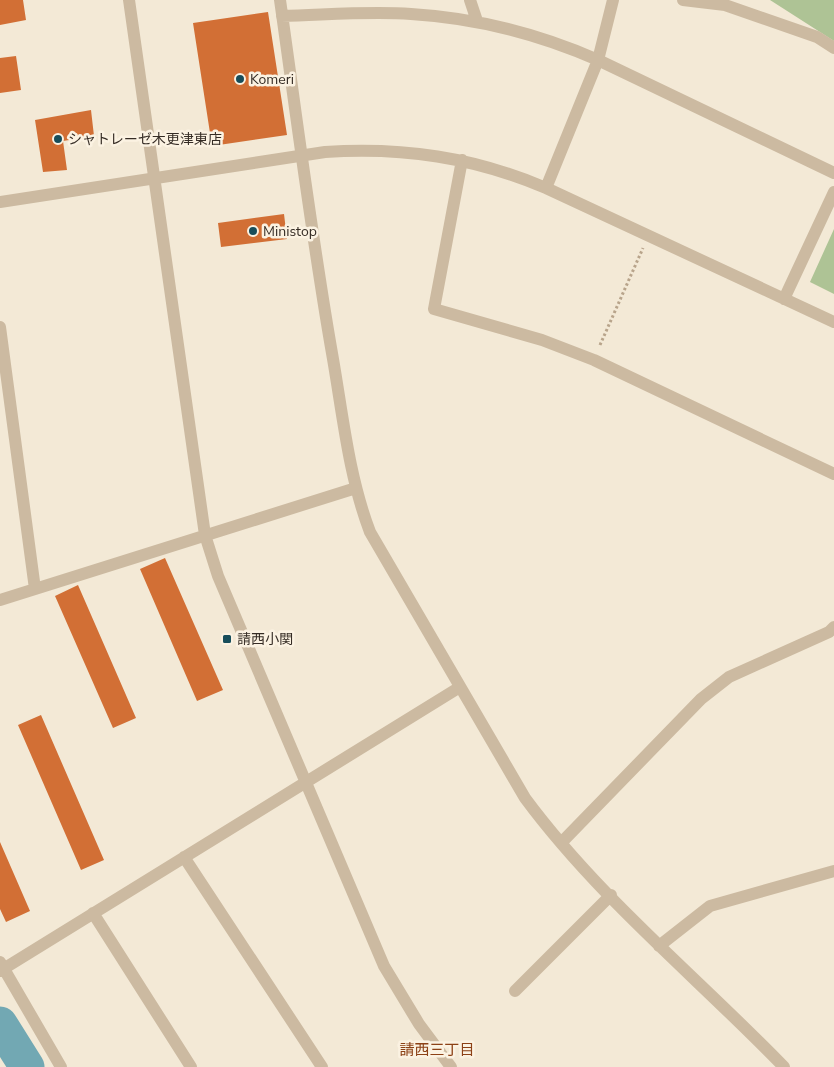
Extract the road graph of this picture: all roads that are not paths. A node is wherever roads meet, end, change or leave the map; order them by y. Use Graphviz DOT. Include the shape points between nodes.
graph roads {
  1 [pos="129,0"];
  2 [pos="280,0"];
  3 [pos="470,0"];
  4 [pos="613,0"];
  5 [pos="683,0"];
  6 [pos="282,16"];
  7 [pos="476,21"];
  8 [pos="834,48"];
  9 [pos="598,60"];
  10 [pos="302,156"];
  11 [pos="462,160"];
  12 [pos="834,173"];
  13 [pos="152,177"];
  14 [pos="546,188"];
  15 [pos="834,192"];
  16 [pos="0,202"];
  17 [pos="784,299"];
  18 [pos="834,322"];
  19 [pos="0,327"];
  20 [pos="834,474"];
  21 [pos="356,488"];
  22 [pos="205,535"];
  23 [pos="35,589"];
  24 [pos="0,600"];
  25 [pos="834,627"];
  26 [pos="460,687"];
  27 [pos="304,782"];
  28 [pos="561,843"];
  29 [pos="184,856"];
  30 [pos="834,871"];
  31 [pos="611,895"];
  32 [pos="92,913"];
  33 [pos="659,946"];
  34 [pos="1,967"];
  35 [pos="515,991"];
  36 [pos="61,1067"];
  37 [pos="191,1067"];
  38 [pos="322,1067"];
  39 [pos="451,1067"];
  40 [pos="784,1067"];
  1 -- 13 [label="street"];
  2 -- 6 [label="street"];
  3 -- 7 [label="street"];
  4 -- 9 [label="street"];
  5 -- 8 [label="street" via="725,5 817,37"];
  6 -- 7 [label="street" via="411,14"];
  6 -- 10 [label="street"];
  7 -- 9 [label="street" via="560,44"];
  9 -- 12 [label="street"];
  9 -- 14 [label="street"];
  10 -- 11 [label="street" via="361,150 400,151"];
  10 -- 13 [label="street"];
  10 -- 21 [label="street" via="323,301"];
  11 -- 14 [label="street" via="518,176"];
  11 -- 20 [label="street" via="434,309 542,340 594,360"];
  13 -- 16 [label="street"];
  13 -- 22 [label="street"];
  14 -- 17 [label="street"];
  15 -- 17 [label="street"];
  17 -- 18 [label="street"];
  19 -- 23 [label="street"];
  21 -- 22 [label="street"];
  21 -- 26 [label="street" via="370,532"];
  22 -- 23 [label="street"];
  22 -- 27 [label="street" via="218,576"];
  23 -- 24 [label="street"];
  25 -- 28 [label="street" via="729,677 702,699"];
  26 -- 27 [label="street"];
  26 -- 28 [label="street" via="525,798"];
  27 -- 29 [label="street"];
  27 -- 39 [label="street" via="384,966 419,1024"];
  28 -- 31 [label="street"];
  29 -- 32 [label="street"];
  29 -- 38 [label="street"];
  30 -- 33 [label="street" via="710,906"];
  31 -- 33 [label="street"];
  31 -- 35 [label="street"];
  32 -- 34 [label="street"];
  32 -- 37 [label="street"];
  33 -- 40 [label="street"];
  34 -- 36 [label="street"];
}
